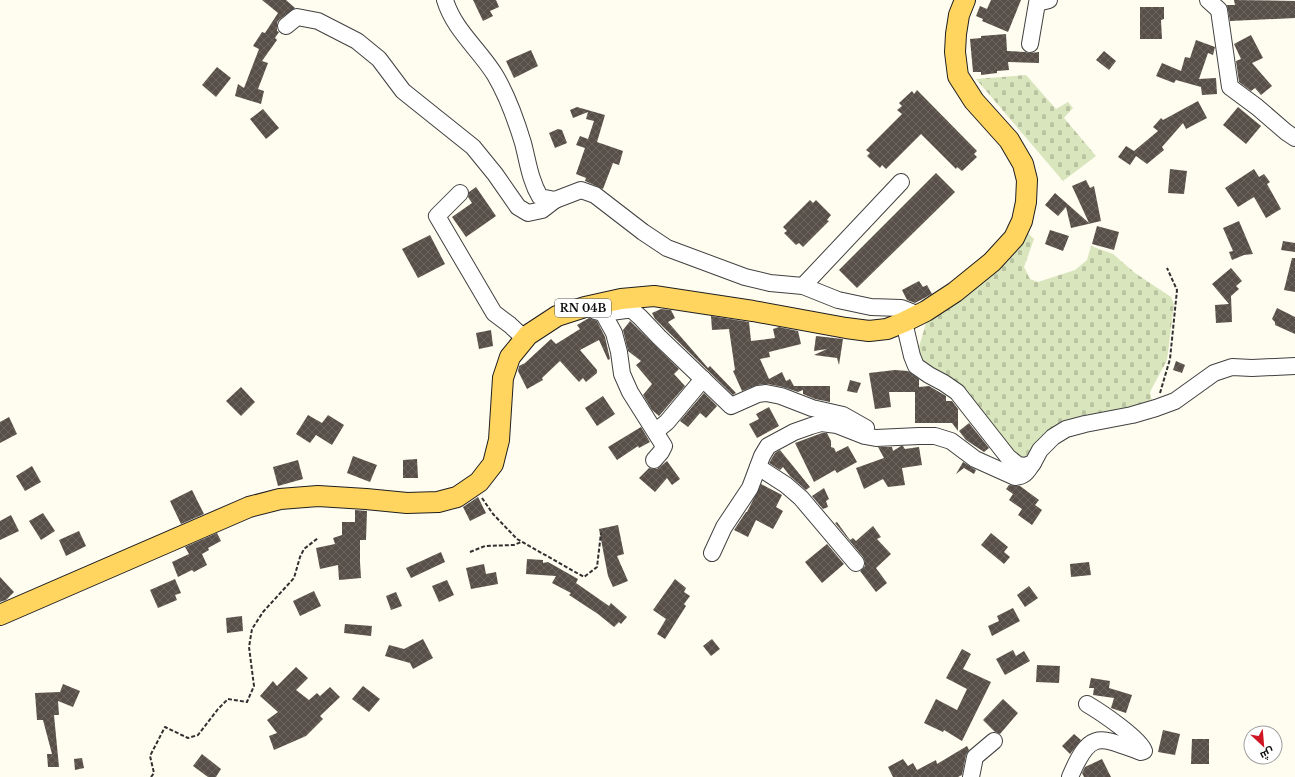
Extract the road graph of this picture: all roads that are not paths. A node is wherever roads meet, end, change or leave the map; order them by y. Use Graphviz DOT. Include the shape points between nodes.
graph roads {
  1 [pos="445,0"];
  2 [pos="965,0"];
  3 [pos="1049,0"];
  4 [pos="1208,0"];
  5 [pos="286,26"];
  6 [pos="1030,44"];
  7 [pos="1295,138"];
  8 [pos="901,182"];
  9 [pos="460,193"];
  10 [pos="555,200"];
  11 [pos="803,286"];
  12 [pos="585,307"];
  13 [pos="603,313"];
  14 [pos="912,319"];
  15 [pos="525,339"];
  16 [pos="1295,366"];
  17 [pos="703,379"];
  18 [pos="656,431"];
  19 [pos="885,438"];
  20 [pos="654,460"];
  21 [pos="1033,463"];
  22 [pos="758,466"];
  23 [pos="712,553"];
  24 [pos="856,563"];
  25 [pos="0,615"];
  26 [pos="1087,704"];
  27 [pos="994,741"];
  28 [pos="971,777"];
  29 [pos="1070,777"];
  1 -- 10 [label="street" via="458,28 495,75 508,102 533,185 540,197"];
  2 -- 14 [label="main road, RN 04B" via="956,34 958,76 974,101 1009,140 1023,164 1028,180 1026,202 1022,221 1014,238 992,262 955,292"];
  3 -- 6 [label="street" via="1037,3"];
  4 -- 7 [label="street" via="1219,10 1230,87"];
  5 -- 10 [label="street" via="297,17 318,21 357,41 378,59 403,91 473,147 518,208 528,213 542,210"];
  8 -- 11 [label="street"];
  9 -- 15 [label="street" via="437,216 494,313"];
  10 -- 11 [label="street" via="581,190 595,195 667,248 745,277 770,283"];
  11 -- 14 [label="street" via="838,300 870,307 901,308"];
  12 -- 13 [label="street"];
  12 -- 14 [label="main road, RN 04B" via="621,299 654,296 869,331 887,329"];
  12 -- 15 [label="main road, RN 04B" via="557,316"];
  13 -- 17 [label="street" via="632,310"];
  13 -- 18 [label="street" via="614,333 622,374 630,392"];
  14 -- 21 [label="street" via="912,356 916,366 957,392 1008,458 1018,465"];
  15 -- 25 [label="main road, RN 04B" via="510,357 503,378 498,440 493,464 479,482 457,497 438,502 407,503 318,496 280,499 249,507"];
  16 -- 21 [label="street" via="1232,367 1214,373 1175,401 1132,416 1066,429 1040,450"];
  17 -- 18 [label="street" via="667,422"];
  17 -- 19 [label="street" via="731,406 758,394 781,396 812,408 843,415"];
  18 -- 20 [label="street" via="664,446"];
  19 -- 21 [label="street" via="935,436 951,441 975,459 1015,477 1026,473"];
  19 -- 22 [label="street" via="865,436 837,425 821,424 794,432 768,446"];
  22 -- 23 [label="street" via="750,488 724,527"];
  22 -- 24 [label="street" via="801,498"];
  26 -- 29 [label="street" via="1128,733 1143,746 1144,751 1100,739 1084,749"];
  27 -- 28 [label="street" via="975,757"];
}
